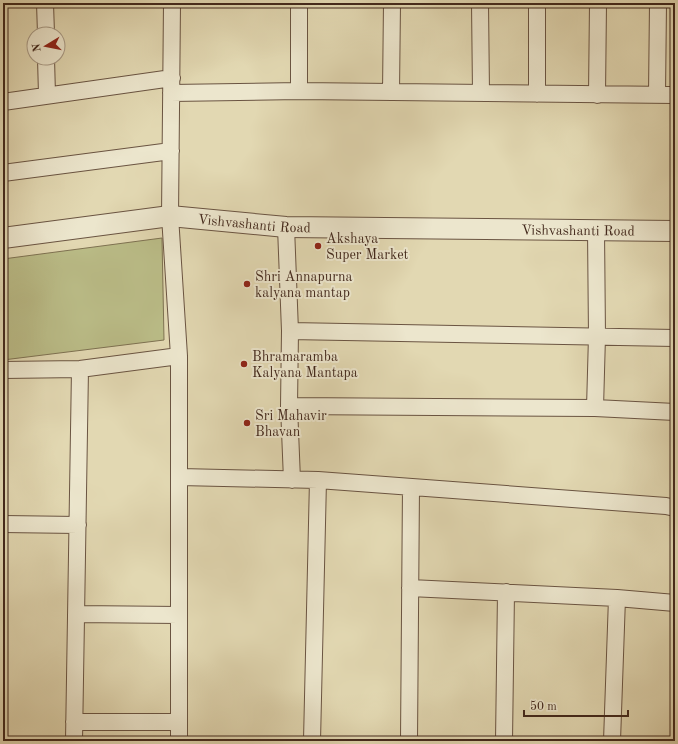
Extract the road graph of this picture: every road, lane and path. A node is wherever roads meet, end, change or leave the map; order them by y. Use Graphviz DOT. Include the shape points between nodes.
graph roads {
  1 [pos="45,3"];
  2 [pos="172,3"];
  3 [pos="299,3"];
  4 [pos="392,3"];
  5 [pos="480,3"];
  6 [pos="538,3"];
  7 [pos="598,3"];
  8 [pos="658,3"];
  9 [pos="46,26"];
  10 [pos="46,66"];
  11 [pos="172,86"];
  12 [pos="299,91"];
  13 [pos="391,92"];
  14 [pos="481,93"];
  15 [pos="537,94"];
  16 [pos="597,94"];
  17 [pos="47,95"];
  18 [pos="657,95"];
  19 [pos="675,95"];
  20 [pos="3,102"];
  21 [pos="171,151"];
  22 [pos="3,173"];
  23 [pos="170,216"];
  24 [pos="286,227"];
  25 [pos="596,230"];
  26 [pos="675,231"];
  27 [pos="3,238"];
  28 [pos="290,331"];
  29 [pos="597,336"];
  30 [pos="675,338"];
  31 [pos="179,356"];
  32 [pos="80,369"];
  33 [pos="3,370"];
  34 [pos="289,406"];
  35 [pos="595,408"];
  36 [pos="675,412"];
  37 [pos="180,477"];
  38 [pos="292,480"];
  39 [pos="318,480"];
  40 [pos="411,487"];
  41 [pos="675,508"];
  42 [pos="3,524"];
  43 [pos="78,525"];
  44 [pos="410,588"];
  45 [pos="506,592"];
  46 [pos="617,598"];
  47 [pos="675,603"];
  48 [pos="76,614"];
  49 [pos="179,616"];
  50 [pos="74,722"];
  51 [pos="179,722"];
  52 [pos="74,741"];
  53 [pos="179,741"];
  54 [pos="312,741"];
  55 [pos="409,741"];
  56 [pos="504,741"];
  57 [pos="612,741"];
  1 -- 9 [label="street"];
  2 -- 11 [label="street"];
  3 -- 12 [label="street"];
  4 -- 13 [label="street"];
  5 -- 14 [label="street"];
  6 -- 15 [label="street"];
  7 -- 16 [label="street"];
  8 -- 18 [label="street"];
  10 -- 17 [label="street"];
  11 -- 12 [label="street"];
  11 -- 17 [label="street"];
  11 -- 21 [label="street"];
  12 -- 13 [label="street"];
  13 -- 14 [label="street"];
  14 -- 15 [label="street"];
  15 -- 16 [label="street"];
  16 -- 18 [label="street"];
  17 -- 20 [label="street"];
  18 -- 19 [label="street"];
  21 -- 22 [label="street"];
  21 -- 23 [label="street"];
  23 -- 24 [label="street, Vishvashanti Road"];
  23 -- 27 [label="street, Vishvashanti Road"];
  23 -- 31 [label="street"];
  24 -- 25 [label="street, Vishvashanti Road"];
  24 -- 28 [label="street"];
  25 -- 26 [label="street, Vishvashanti Road"];
  25 -- 29 [label="street"];
  28 -- 29 [label="street"];
  28 -- 34 [label="street"];
  29 -- 30 [label="street"];
  29 -- 35 [label="street"];
  31 -- 32 [label="street"];
  31 -- 37 [label="street"];
  32 -- 33 [label="street"];
  32 -- 43 [label="street"];
  34 -- 35 [label="street"];
  34 -- 38 [label="street"];
  35 -- 36 [label="street"];
  37 -- 38 [label="street"];
  37 -- 49 [label="street"];
  38 -- 39 [label="street"];
  39 -- 40 [label="street"];
  39 -- 54 [label="street"];
  40 -- 41 [label="street"];
  40 -- 44 [label="street"];
  42 -- 43 [label="street"];
  43 -- 48 [label="street"];
  44 -- 45 [label="street"];
  44 -- 55 [label="street"];
  45 -- 46 [label="street"];
  45 -- 56 [label="street"];
  46 -- 47 [label="street"];
  46 -- 57 [label="street"];
  48 -- 49 [label="street"];
  48 -- 50 [label="street"];
  49 -- 51 [label="street"];
  50 -- 51 [label="street"];
  50 -- 52 [label="street"];
  51 -- 53 [label="street"];
}
